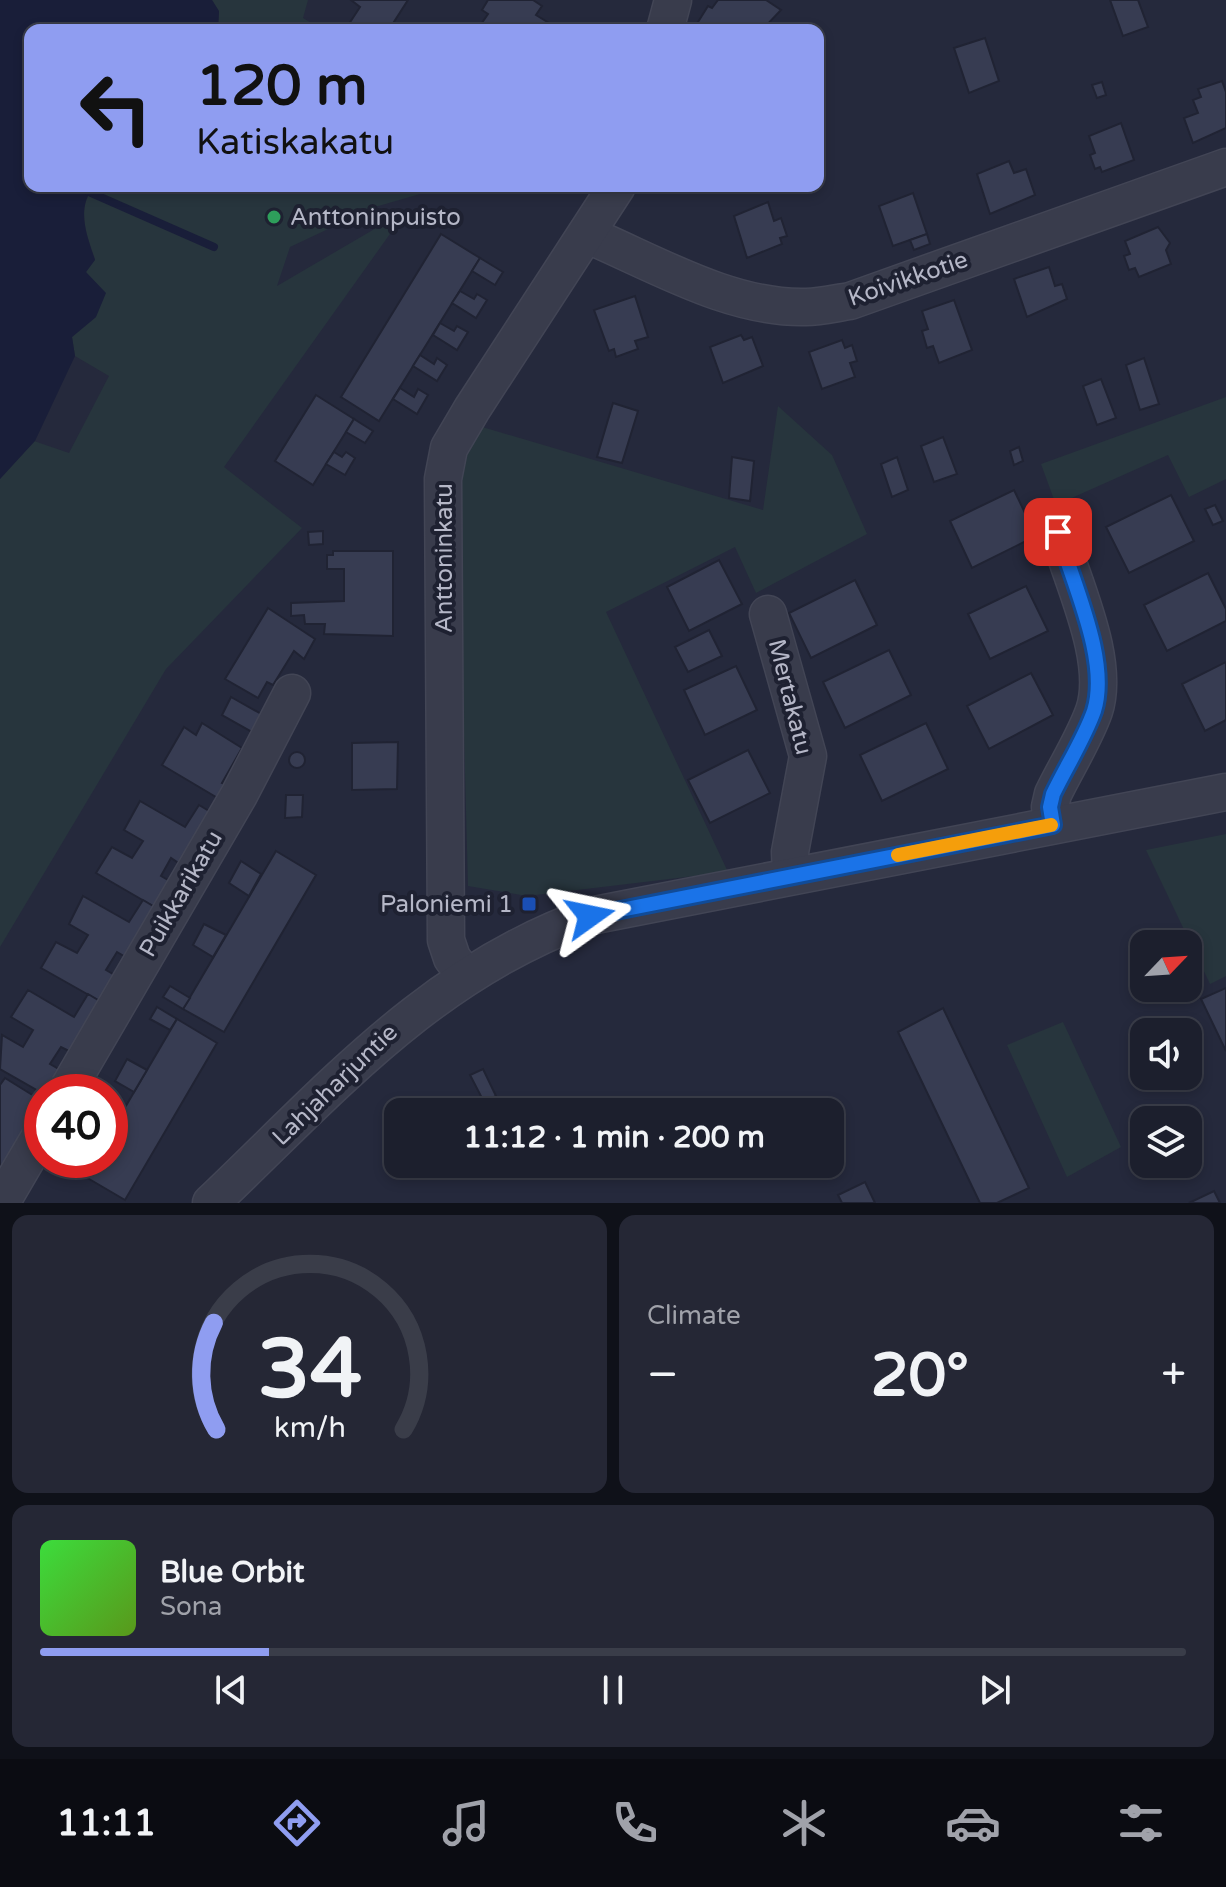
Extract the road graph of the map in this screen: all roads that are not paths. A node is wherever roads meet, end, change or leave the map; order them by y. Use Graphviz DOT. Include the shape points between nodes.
graph roads {
  1 [pos="673,0"];
  2 [pos="667,24"];
  3 [pos="1226,167"];
  4 [pos="613,192"];
  5 [pos="588,235"];
  6 [pos="1058,532"];
  7 [pos="768,614"];
  8 [pos="292,693"];
  9 [pos="1226,792"];
  10 [pos="1053,825"];
  11 [pos="791,875"];
  12 [pos="465,975"];
  13 [pos="76,1074"];
  14 [pos="24,1164"];
  15 [pos="1,1203"];
  16 [pos="211,1203"];
  1 -- 2 [label="street"];
  3 -- 5 [label="street, Koivikkotie" via="850,301 807,308 734,297"];
  4 -- 5 [label="street, Anttoninkatu"];
  5 -- 12 [label="street, Anttoninkatu" via="449,448 443,479 446,940"];
  6 -- 10 [label="street" via="1096,653 1098,688 1094,711 1053,794"];
  7 -- 11 [label="street, Mertakatu" via="808,756 790,852"];
  8 -- 13 [label="street, Puikkarikatu" via="239,795"];
  9 -- 10 [label="street, Lahjaharjuntie"];
  10 -- 11 [label="street, Lahjaharjuntie"];
  11 -- 12 [label="street, Lahjaharjuntie" via="590,916 541,933"];
  12 -- 16 [label="street, Lahjaharjuntie" via="407,1017"];
  14 -- 15 [label="street"];
}
